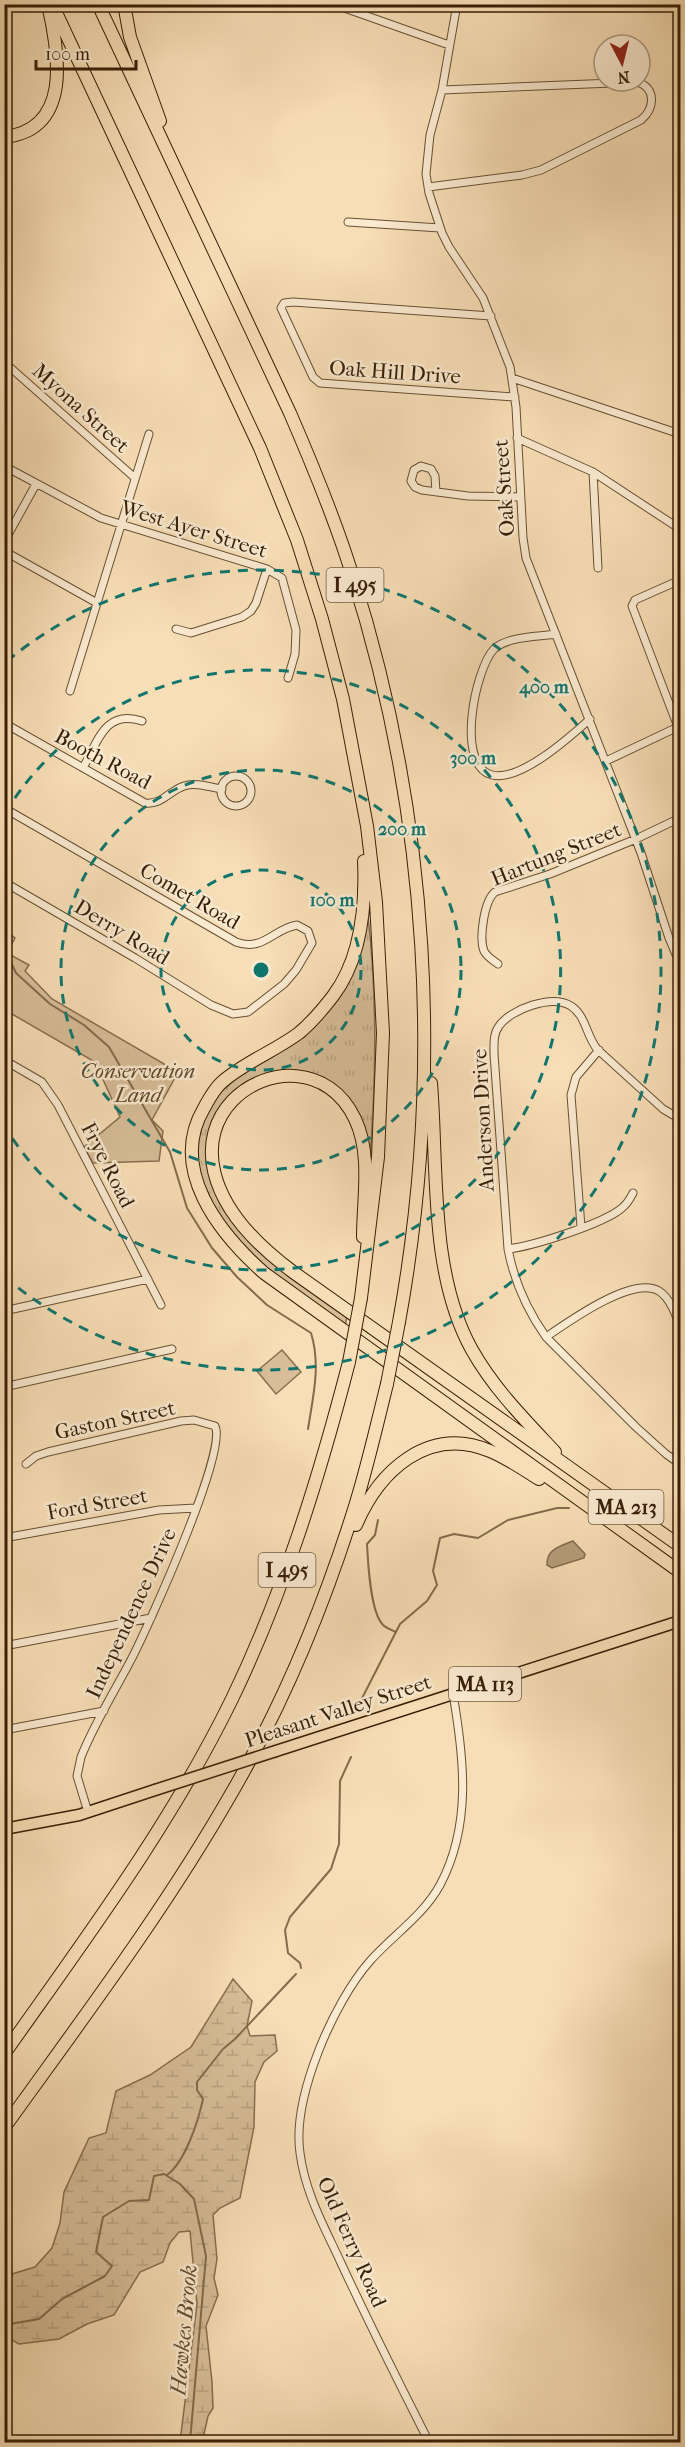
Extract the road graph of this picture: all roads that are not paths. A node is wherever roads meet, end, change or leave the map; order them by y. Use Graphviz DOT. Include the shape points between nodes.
graph roads {
  1 [pos="50,4"];
  2 [pos="98,4"];
  3 [pos="124,4"];
  4 [pos="333,4"];
  5 [pos="361,4"];
  6 [pos="457,4"];
  7 [pos="360,14"];
  8 [pos="449,45"];
  9 [pos="442,90"];
  10 [pos="4,137"];
  11 [pos="170,156"];
  12 [pos="428,188"];
  13 [pos="348,222"];
  14 [pos="440,228"];
  15 [pos="491,316"];
  16 [pos="4,362"];
  17 [pos="512,378"];
  18 [pos="515,397"];
  19 [pos="149,434"];
  20 [pos="681,434"];
  21 [pos="517,438"];
  22 [pos="4,466"];
  23 [pos="593,472"];
  24 [pos="135,478"];
  25 [pos="36,484"];
  26 [pos="436,492"];
  27 [pos="520,497"];
  28 [pos="121,525"];
  29 [pos="681,529"];
  30 [pos="4,542"];
  31 [pos="4,551"];
  32 [pos="598,568"];
  33 [pos="267,569"];
  34 [pos="681,580"];
  35 [pos="97,603"];
  36 [pos="176,629"];
  37 [pos="556,634"];
  38 [pos="288,678"];
  39 [pos="70,691"];
  40 [pos="590,719"];
  41 [pos="142,720"];
  42 [pos="4,723"];
  43 [pos="679,727"];
  44 [pos="606,761"];
  45 [pos="83,768"];
  46 [pos="222,789"];
  47 [pos="361,790"];
  48 [pos="4,808"];
  49 [pos="681,818"];
  50 [pos="636,839"];
  51 [pos="4,882"];
  52 [pos="498,964"];
  53 [pos="681,964"];
  54 [pos="222,1011"];
  55 [pos="425,1046"];
  56 [pos="599,1050"];
  57 [pos="4,1060"];
  58 [pos="681,1119"];
  59 [pos="633,1193"];
  60 [pos="581,1227"];
  61 [pos="508,1249"];
  62 [pos="148,1279"];
  63 [pos="363,1283"];
  64 [pos="161,1305"];
  65 [pos="4,1311"];
  66 [pos="681,1326"];
  67 [pos="546,1337"];
  68 [pos="172,1349"];
  69 [pos="4,1387"];
  70 [pos="215,1426"];
  71 [pos="26,1464"];
  72 [pos="681,1464"];
  73 [pos="570,1469"];
  74 [pos="196,1508"];
  75 [pos="4,1538"];
  76 [pos="639,1542"];
  77 [pos="681,1546"];
  78 [pos="333,1570"];
  79 [pos="681,1572"];
  80 [pos="151,1618"];
  81 [pos="681,1622"];
  82 [pos="4,1646"];
  83 [pos="453,1694"];
  84 [pos="104,1711"];
  85 [pos="4,1730"];
  86 [pos="88,1812"];
  87 [pos="4,1829"];
  88 [pos="4,2054"];
  89 [pos="4,2128"];
  90 [pos="429,2442"];
  1 -- 10 [label="highway" via="58,68 55,94 34,125"];
  1 -- 47 [label="highway, I 495" via="247,418 286,511 334,661"];
  2 -- 11 [label="highway, I 495"];
  3 -- 11 [label="highway" via="130,37"];
  4 -- 7 [label="street"];
  5 -- 7 [label="street"];
  6 -- 8 [label="street, Oak Street"];
  7 -- 8 [label="street"];
  8 -- 9 [label="street, Oak Street"];
  9 -- 12 [label="street, Oak Street" via="426,159"];
  9 -- 12 [label="street" via="638,82 647,87 652,100 650,111 641,120 541,170"];
  11 -- 55 [label="highway, I 495" via="291,413 331,512 366,622 392,726 411,834 423,968"];
  12 -- 14 [label="street, Oak Street"];
  13 -- 14 [label="street"];
  14 -- 15 [label="street, Oak Street"];
  15 -- 17 [label="street, Oak Street"];
  15 -- 18 [label="street, Oak Hill Drive" via="293,302 284,303 281,308 313,378 320,383"];
  16 -- 24 [label="street, Myona Street"];
  17 -- 18 [label="street, Oak Street"];
  17 -- 20 [label="street"];
  18 -- 21 [label="street, Oak Street"];
  19 -- 24 [label="street"];
  21 -- 23 [label="street"];
  21 -- 27 [label="street, Oak Street"];
  22 -- 25 [label="street, West Ayer Street"];
  23 -- 29 [label="street"];
  23 -- 32 [label="street"];
  24 -- 28 [label="street"];
  25 -- 28 [label="street, West Ayer Street"];
  25 -- 30 [label="street"];
  26 -- 27 [label="street"];
  27 -- 37 [label="street, Oak Street" via="526,558"];
  28 -- 33 [label="street, West Ayer Street"];
  28 -- 35 [label="street"];
  31 -- 35 [label="street"];
  33 -- 36 [label="street" via="256,603 242,617 191,633"];
  33 -- 38 [label="street, West Ayer Street" via="283,582 297,630"];
  34 -- 43 [label="street" via="635,600 632,606"];
  35 -- 39 [label="street"];
  37 -- 40 [label="street, Oak Street"];
  37 -- 40 [label="street" via="501,644 493,651 472,705 471,733 477,760 485,772 505,775 548,754"];
  40 -- 44 [label="street, Oak Street"];
  41 -- 45 [label="street" via="124,717 110,723"];
  42 -- 45 [label="street, Booth Road"];
  43 -- 44 [label="street"];
  44 -- 50 [label="street, Oak Street"];
  45 -- 46 [label="street, Booth Road" via="145,803 156,802 188,785"];
  46 -- 46 [label="street, Booth Road" via="227,779 239,776 249,782 251,794 245,803 234,806 225,800"];
  47 -- 63 [label="highway, I 495" via="378,923 383,1033 378,1157"];
  47 -- 76 [label="highway" via="364,897 353,958 334,995 307,1025 214,1091 199,1116 192,1140 199,1189 226,1235 264,1273"];
  48 -- 54 [label="street, Comet Road" via="236,942 256,944 293,926 308,931 311,946 284,984 245,1013"];
  49 -- 50 [label="street"];
  50 -- 52 [label="street, Hartung Street" via="489,897 485,905 483,947"];
  50 -- 53 [label="street, Oak Street"];
  51 -- 54 [label="street, Derry Road"];
  55 -- 73 [label="highway" via="444,1269 456,1314 471,1348 496,1387"];
  55 -- 78 [label="highway, I 495, bridge" via="418,1187 399,1322 364,1474"];
  56 -- 58 [label="street, Anderson Drive" via="663,1109"];
  56 -- 60 [label="street" via="582,1067 572,1086"];
  56 -- 61 [label="street, Anderson Drive" via="579,1014 561,1002 531,1005 498,1027 494,1054"];
  57 -- 62 [label="street, Frye Road" via="42,1082 58,1105"];
  59 -- 60 [label="street" via="621,1209"];
  60 -- 61 [label="street" via="540,1243"];
  61 -- 67 [label="street, Anderson Drive" via="513,1275 534,1321"];
  62 -- 64 [label="street, Frye Road"];
  62 -- 65 [label="street"];
  63 -- 73 [label="highway" via="364,1161 355,1118 337,1095 315,1081 282,1077 254,1084 222,1112 211,1138 210,1157 216,1181 240,1223 282,1264"];
  63 -- 88 [label="highway, I 495, bridge" via="349,1362 295,1549 231,1701 141,1860"];
  66 -- 67 [label="street" via="664,1294 654,1288 641,1289 603,1302"];
  67 -- 72 [label="street, Anderson Drive" via="636,1427"];
  68 -- 69 [label="street"];
  70 -- 71 [label="street, Gaston Street" via="181,1421 48,1452"];
  70 -- 74 [label="street, Independence Drive" via="215,1453"];
  73 -- 77 [label="highway, MA 213"];
  74 -- 75 [label="street, Ford Street" via="159,1510"];
  74 -- 80 [label="street, Independence Drive"];
  76 -- 78 [label="highway" via="489,1451 443,1444 412,1455 382,1481 366,1503"];
  76 -- 79 [label="highway, MA 213"];
  78 -- 89 [label="highway, I 495" via="279,1700 232,1792 175,1887"];
  80 -- 82 [label="street"];
  80 -- 84 [label="street, Independence Drive"];
  81 -- 83 [label="main road, Pleasant Valley Street / MA 113"];
  83 -- 86 [label="main road, Pleasant Valley Street / MA 113, bridge"];
  83 -- 90 [label="street, Old Ferry Road" via="464,1795 452,1857 424,1908 369,1961 332,2019 304,2095 299,2152 313,2203"];
  84 -- 85 [label="street"];
  84 -- 86 [label="street, Independence Drive" via="78,1766 79,1786"];
  86 -- 87 [label="main road, Pleasant Valley Street / MA 113"];
}
